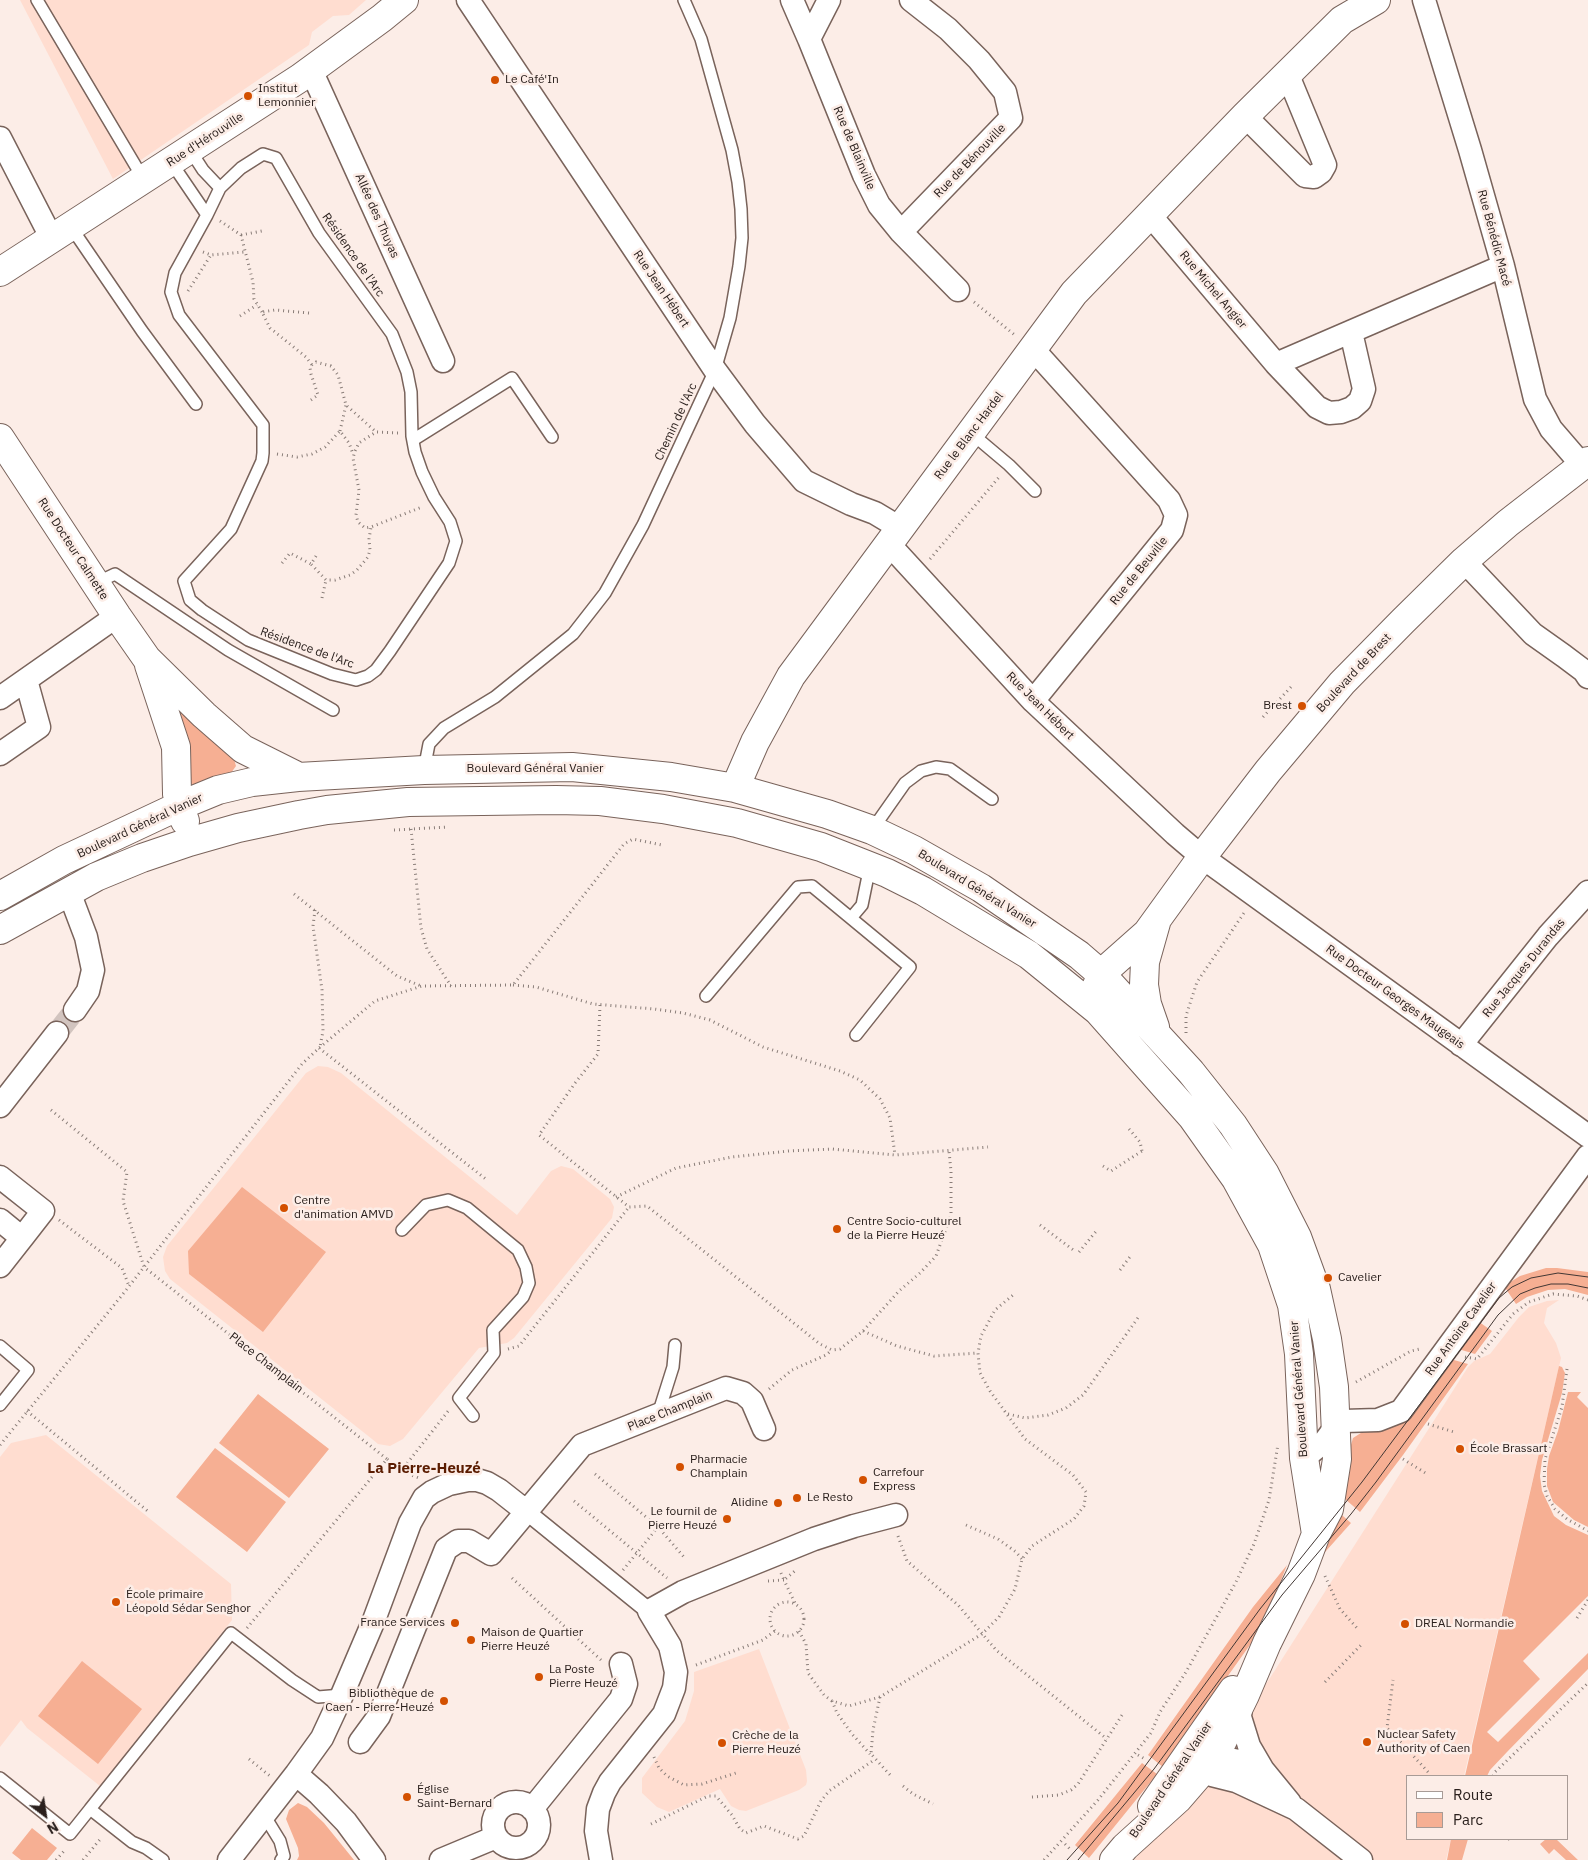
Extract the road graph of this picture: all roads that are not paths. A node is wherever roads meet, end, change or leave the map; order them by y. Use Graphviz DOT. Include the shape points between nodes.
graph roads {
  1 [pos="37,0"];
  2 [pos="404,0"];
  3 [pos="468,0"];
  4 [pos="684,0"];
  5 [pos="792,0"];
  6 [pos="829,0"];
  7 [pos="911,0"];
  8 [pos="1376,0"];
  9 [pos="1424,0"];
  10 [pos="809,38"];
  11 [pos="311,70"];
  12 [pos="1287,73"];
  13 [pos="1245,116"];
  14 [pos="0,138"];
  15 [pos="181,156"];
  16 [pos="144,180"];
  17 [pos="220,188"];
  18 [pos="208,212"];
  19 [pos="1150,215"];
  20 [pos="901,232"];
  21 [pos="61,233"];
  22 [pos="1503,266"];
  23 [pos="0,272"];
  24 [pos="958,290"];
  25 [pos="1351,332"];
  26 [pos="1027,345"];
  27 [pos="443,361"];
  28 [pos="1276,364"];
  29 [pos="715,370"];
  30 [pos="196,404"];
  31 [pos="971,433"];
  32 [pos="552,437"];
  33 [pos="0,438"];
  34 [pos="413,438"];
  35 [pos="1585,463"];
  36 [pos="1035,491"];
  37 [pos="894,536"];
  38 [pos="1464,561"];
  39 [pos="96,583"];
  40 [pos="117,616"];
  41 [pos="147,659"];
  42 [pos="1588,678"];
  43 [pos="26,680"];
  44 [pos="0,698"];
  45 [pos="1033,701"];
  46 [pos="333,710"];
  47 [pos="0,754"];
  48 [pos="424,770"];
  49 [pos="298,777"];
  50 [pos="735,788"];
  51 [pos="992,799"];
  52 [pos="179,806"];
  53 [pos="299,815"];
  54 [pos="872,830"];
  55 [pos="204,837"];
  56 [pos="1202,857"];
  57 [pos="870,866"];
  58 [pos="69,892"];
  59 [pos="1588,892"];
  60 [pos="0,896"];
  61 [pos="851,918"];
  62 [pos="1158,919"];
  63 [pos="0,930"];
  64 [pos="1122,954"];
  65 [pos="1079,955"];
  66 [pos="1101,974"];
  67 [pos="706,996"];
  68 [pos="1138,996"];
  69 [pos="75,1010"];
  70 [pos="1099,1013"];
  71 [pos="57,1033"];
  72 [pos="856,1035"];
  73 [pos="1461,1045"];
  74 [pos="0,1106"];
  75 [pos="1588,1136"];
  76 [pos="1588,1156"];
  77 [pos="0,1177"];
  78 [pos="0,1220"];
  79 [pos="402,1230"];
  80 [pos="22,1238"];
  81 [pos="0,1266"];
  82 [pos="676,1345"];
  83 [pos="0,1346"];
  84 [pos="0,1405"];
  85 [pos="662,1414"];
  86 [pos="473,1416"];
  87 [pos="1336,1425"];
  88 [pos="764,1429"];
  89 [pos="1304,1458"];
  90 [pos="527,1512"];
  91 [pos="896,1522"];
  92 [pos="1316,1534"];
  93 [pos="649,1611"];
  94 [pos="612,1663"];
  95 [pos="342,1696"];
  96 [pos="1237,1697"];
  97 [pos="360,1742"];
  98 [pos="1201,1761"];
  99 [pos="296,1774"];
  100 [pos="0,1778"];
  101 [pos="1273,1783"];
  102 [pos="1250,1788"];
  103 [pos="1178,1799"];
  104 [pos="90,1809"];
  105 [pos="532,1809"];
  106 [pos="1296,1810"];
  107 [pos="264,1815"];
  108 [pos="496,1837"];
  109 [pos="536,1852"];
  110 [pos="1120,1854"];
  111 [pos="162,1860"];
  112 [pos="229,1860"];
  113 [pos="281,1860"];
  114 [pos="374,1860"];
  115 [pos="441,1860"];
  116 [pos="601,1860"];
  117 [pos="1361,1860"];
  1 -- 16 [label="lane"];
  2 -- 11 [label="street, Rue d'Hérouville"];
  3 -- 29 [label="street, Rue Jean Hébert"];
  4 -- 29 [label="lane, Chemin de l'Arc" via="701,39 729,140 740,200 742,238 739,266 730,318"];
  5 -- 10 [label="street, Rue de Blainville"];
  6 -- 10 [label="street"];
  7 -- 20 [label="street, Rue de Bénouville" via="948,29 979,60 1005,92 1011,118"];
  8 -- 12 [label="street, Rue le Blanc Hardel" via="1342,20"];
  9 -- 22 [label="street, Rue Bénédic Macé"];
  10 -- 20 [label="street, Rue de Blainville" via="864,175 879,205"];
  11 -- 15 [label="street, Rue d'Hérouville"];
  11 -- 27 [label="street, Allée des Thuyas"];
  12 -- 13 [label="street, Rue le Blanc Hardel"];
  12 -- 13 [label="street" via="1325,165 1321,172 1314,177 1305,176"];
  13 -- 19 [label="street, Rue le Blanc Hardel"];
  14 -- 21 [label="street"];
  15 -- 16 [label="street, Rue d'Hérouville"];
  15 -- 17 [label="lane" via="203,170"];
  15 -- 18 [label="lane"];
  16 -- 21 [label="street, Rue d'Hérouville"];
  17 -- 18 [label="lane, Résidence de l'Arc"];
  17 -- 34 [label="lane, Résidence de l'Arc" via="241,168 263,154 276,158 319,233 392,334 407,372"];
  18 -- 34 [label="lane, Résidence de l'Arc" via="175,273 171,292 180,314 263,426 263,453 231,529 184,581 190,600 248,640 332,674 356,680 368,676 376,670 449,563 456,541 450,522 422,472"];
  19 -- 26 [label="street, Rue le Blanc Hardel"];
  19 -- 28 [label="street, Rue Michel Angier"];
  20 -- 24 [label="street, Rue de Blainville"];
  21 -- 23 [label="street, Rue d'Hérouville"];
  21 -- 30 [label="lane" via="142,331"];
  22 -- 25 [label="street"];
  22 -- 35 [label="street, Rue Bénédic Macé" via="1535,399 1551,429"];
  25 -- 28 [label="street"];
  25 -- 28 [label="street, Rue Michel Angier" via="1364,388 1360,401 1352,408 1329,413 1317,407"];
  26 -- 31 [label="street, Rue le Blanc Hardel"];
  26 -- 45 [label="street, Rue de Beuville" via="1169,500 1176,515 1172,530"];
  29 -- 37 [label="street, Rue Jean Hébert" via="755,424 804,481 875,513"];
  29 -- 48 [label="lane, Chemin de l'Arc" via="643,525 605,593 573,634 496,697 444,728 429,744"];
  31 -- 36 [label="lane"];
  31 -- 37 [label="street, Rue le Blanc Hardel"];
  32 -- 34 [label="lane" via="512,378"];
  33 -- 39 [label="street, Rue Docteur Calmette"];
  35 -- 38 [label="street, Boulevard de Brest"];
  37 -- 45 [label="street, Rue Jean Hébert"];
  37 -- 50 [label="street, Rue le Blanc Hardel" via="791,676 755,742"];
  38 -- 42 [label="street" via="1533,634 1584,671"];
  38 -- 56 [label="street, Boulevard de Brest" via="1342,683"];
  39 -- 40 [label="street, Rue Docteur Calmette"];
  39 -- 46 [label="lane" via="115,574 228,650"];
  40 -- 41 [label="street, Rue Docteur Calmette"];
  40 -- 43 [label="street"];
  41 -- 49 [label="street, Rue Docteur Calmette" via="236,743"];
  41 -- 52 [label="street, Rue Docteur Calmette" via="176,747"];
  43 -- 44 [label="street"];
  43 -- 47 [label="street" via="39,727"];
  45 -- 56 [label="street, Rue Jean Hébert" via="1108,774"];
  48 -- 49 [label="street, Boulevard Général Vanier"];
  48 -- 50 [label="street, Boulevard Général Vanier" via="572,767 671,777"];
  49 -- 52 [label="street, Boulevard Général Vanier" via="227,788"];
  49 -- 53 [label="street" via="306,785 310,800 308,809"];
  50 -- 54 [label="street, Boulevard Général Vanier"];
  51 -- 54 [label="lane" via="950,769 928,769 905,783"];
  52 -- 55 [label="street, Rue Docteur Calmette" via="188,826"];
  52 -- 60 [label="street, Boulevard Général Vanier" via="64,860"];
  53 -- 55 [label="street, Boulevard Général Vanier"];
  53 -- 57 [label="street, Boulevard Général Vanier" via="408,802 600,801 738,823 821,847"];
  54 -- 65 [label="street, Boulevard Général Vanier" via="973,883"];
  55 -- 58 [label="street, Boulevard Général Vanier" via="125,864"];
  56 -- 62 [label="street, Boulevard de Brest"];
  56 -- 73 [label="street, Rue Docteur Georges Maugeais"];
  57 -- 61 [label="lane" via="862,906"];
  57 -- 70 [label="street, Boulevard Général Vanier" via="923,891 1029,954"];
  58 -- 63 [label="street, Boulevard Général Vanier"];
  58 -- 69 [label="street" via="86,937 93,970 88,991"];
  59 -- 73 [label="street, Rue Jacques Durandas" via="1548,936"];
  61 -- 67 [label="lane" via="812,886 798,888"];
  61 -- 72 [label="lane" via="910,967"];
  62 -- 64 [label="street"];
  62 -- 68 [label="street"];
  64 -- 65 [label="street" via="1102,963"];
  64 -- 66 [label="street"];
  65 -- 66 [label="street, Boulevard Général Vanier"];
  66 -- 68 [label="street, Boulevard Général Vanier"];
  66 -- 70 [label="street" via="1094,993"];
  68 -- 70 [label="street" via="1119,1015 1109,1017"];
  68 -- 87 [label="street, Boulevard Général Vanier" via="1175,1037 1191,1072 1233,1125 1265,1174 1297,1237 1316,1289 1327,1339"];
  70 -- 89 [label="street, Boulevard Général Vanier" via="1192,1117 1236,1179 1272,1245 1290,1297 1296,1328"];
  71 -- 74 [label="street"];
  73 -- 75 [label="street, Rue Docteur Georges Maugeais"];
  76 -- 87 [label="street, Rue Antoine Cavelier" via="1401,1411 1378,1420 1352,1420"];
  77 -- 80 [label="street" via="43,1211"];
  78 -- 80 [label="street"];
  79 -- 86 [label="lane" via="426,1205 448,1200 467,1208 518,1250 526,1267 529,1283 523,1297 493,1330 494,1353 459,1398"];
  80 -- 81 [label="street"];
  82 -- 85 [label="lane" via="661,1405"];
  83 -- 84 [label="lane" via="28,1370"];
  85 -- 88 [label="street, Place Champlain" via="726,1388 742,1393 752,1401"];
  85 -- 90 [label="street, Place Champlain" via="582,1445"];
  87 -- 89 [label="street" via="1325,1441"];
  87 -- 92 [label="street, Boulevard Général Vanier" via="1334,1485 1329,1509"];
  89 -- 92 [label="street, Boulevard Général Vanier"];
  90 -- 93 [label="street"];
  90 -- 95 [label="street" via="499,1490 477,1480 427,1485"];
  90 -- 97 [label="street, Place Champlain" via="491,1554 470,1541 458,1541 446,1549 379,1716"];
  91 -- 93 [label="street" via="854,1526 814,1539 683,1592"];
  92 -- 96 [label="street, Boulevard Général Vanier" via="1301,1574"];
  93 -- 116 [label="street" via="670,1646 676,1672 674,1688 664,1714 604,1793 598,1809 596,1831"];
  94 -- 105 [label="street" via="626,1684 622,1699"];
  95 -- 99 [label="street" via="322,1738"];
  95 -- 104 [label="lane" via="318,1697 230,1633"];
  96 -- 98 [label="street, Boulevard Général Vanier"];
  96 -- 101 [label="street" via="1249,1746"];
  98 -- 101 [label="street" via="1232,1759 1246,1764"];
  98 -- 102 [label="street" via="1212,1775"];
  98 -- 103 [label="street, Boulevard Général Vanier"];
  98 -- 110 [label="street, Boulevard Général Vanier"];
  99 -- 107 [label="street"];
  99 -- 114 [label="street" via="346,1822"];
  100 -- 104 [label="lane" via="70,1834"];
  101 -- 106 [label="street"];
  102 -- 103 [label="street" via="1205,1788"];
  102 -- 106 [label="street"];
  103 -- 110 [label="street, Boulevard Général Vanier"];
  104 -- 111 [label="lane" via="132,1842"];
  105 -- 108 [label="street" via="512,1803 499,1810 493,1823"];
  105 -- 109 [label="street" via="539,1822"];
  106 -- 117 [label="street"];
  107 -- 112 [label="street"];
  107 -- 113 [label="lane" via="280,1842 284,1856"];
  108 -- 109 [label="street" via="508,1847 524,1847"];
  108 -- 115 [label="street"];
}
